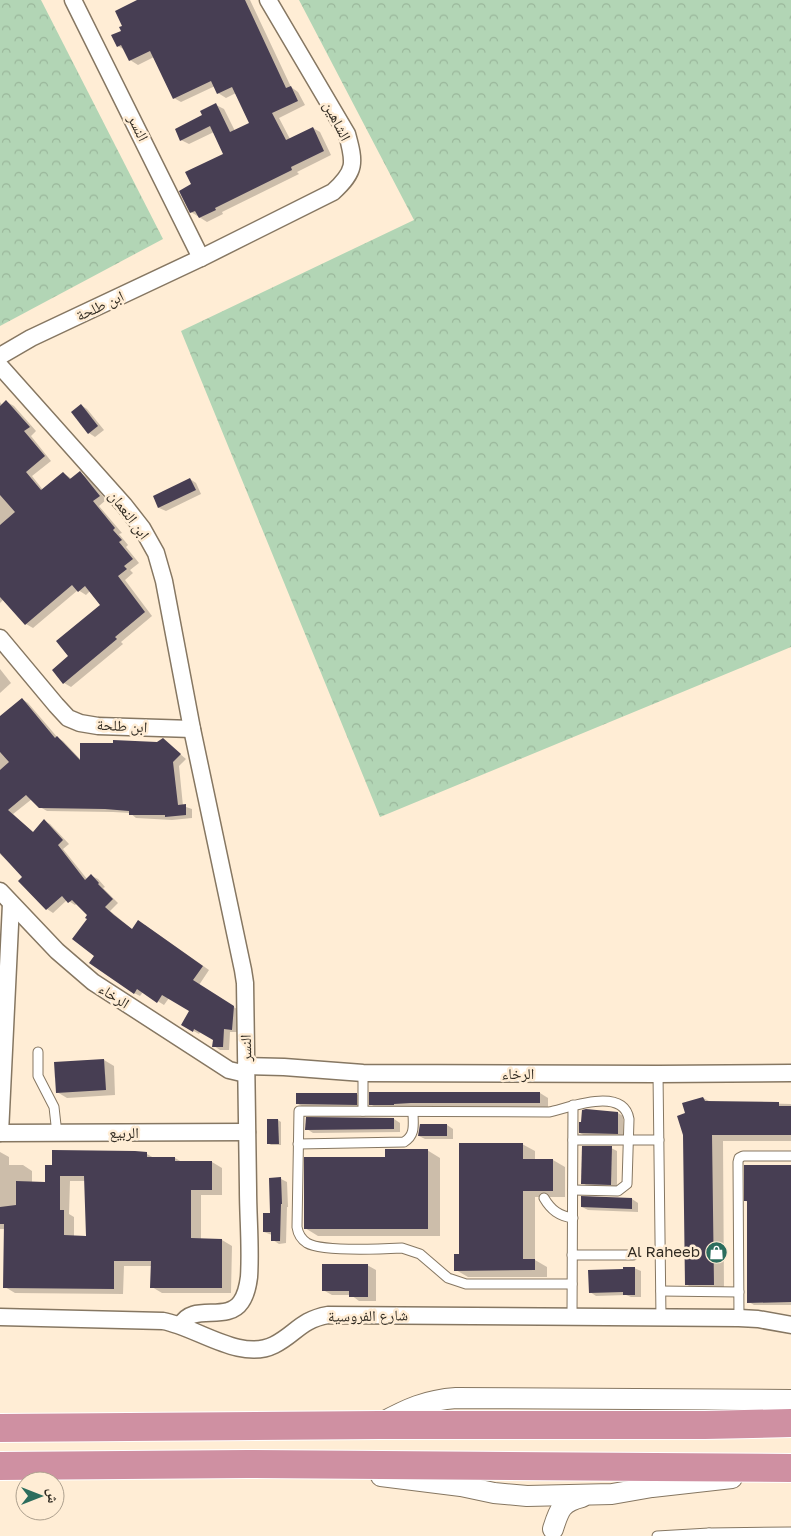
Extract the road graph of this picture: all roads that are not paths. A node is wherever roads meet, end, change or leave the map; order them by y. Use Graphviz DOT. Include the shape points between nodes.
graph roads {
  1 [pos="72,0"];
  2 [pos="268,0"];
  3 [pos="201,258"];
  4 [pos="0,356"];
  5 [pos="0,366"];
  6 [pos="0,638"];
  7 [pos="192,729"];
  8 [pos="0,891"];
  9 [pos="11,904"];
  10 [pos="38,1052"];
  11 [pos="246,1070"];
  12 [pos="363,1073"];
  13 [pos="791,1073"];
  14 [pos="658,1074"];
  15 [pos="573,1105"];
  16 [pos="364,1111"];
  17 [pos="414,1112"];
  18 [pos="247,1132"];
  19 [pos="0,1134"];
  20 [pos="57,1134"];
  21 [pos="573,1140"];
  22 [pos="629,1140"];
  23 [pos="659,1140"];
  24 [pos="298,1144"];
  25 [pos="791,1156"];
  26 [pos="573,1190"];
  27 [pos="544,1198"];
  28 [pos="573,1218"];
  29 [pos="572,1255"];
  30 [pos="632,1255"];
  31 [pos="572,1284"];
  32 [pos="660,1291"];
  33 [pos="739,1292"];
  34 [pos="572,1316"];
  35 [pos="0,1317"];
  36 [pos="661,1318"];
  37 [pos="739,1318"];
  38 [pos="791,1324"];
  39 [pos="181,1325"];
  40 [pos="791,1400"];
  41 [pos="791,1423"];
  42 [pos="378,1425"];
  43 [pos="0,1428"];
  44 [pos="247,1464"];
  45 [pos="0,1466"];
  46 [pos="791,1470"];
  47 [pos="590,1495"];
  48 [pos="527,1496"];
  49 [pos="791,1532"];
  50 [pos="553,1533"];
  51 [pos="709,1534"];
  52 [pos="657,1536"];
  1 -- 3 [label="street, النسر"];
  2 -- 3 [label="street, الشاهين" via="347,134 353,166 346,180 333,192"];
  3 -- 4 [label="street, ابن طلحة"];
  5 -- 7 [label="street, ابن النعمان" via="124,505 156,553"];
  6 -- 7 [label="street, ابن طلحة" via="68,718 98,726"];
  7 -- 11 [label="street, النسر" via="245,983"];
  8 -- 9 [label="street, الرخاء"];
  9 -- 11 [label="street, الرخاء" via="93,982 229,1070"];
  9 -- 19 [label="street"];
  10 -- 20 [label="lane" via="38,1076 54,1107"];
  11 -- 12 [label="street, الرخاء" via="284,1067"];
  11 -- 18 [label="street, النسر"];
  12 -- 14 [label="street, الرخاء"];
  12 -- 16 [label="lane"];
  13 -- 14 [label="street, الرخاء"];
  14 -- 23 [label="lane"];
  15 -- 17 [label="lane" via="549,1112"];
  15 -- 21 [label="lane"];
  15 -- 22 [label="lane" via="613,1102 623,1106 629,1119"];
  16 -- 17 [label="lane"];
  16 -- 24 [label="lane" via="299,1111"];
  17 -- 24 [label="lane" via="414,1131 404,1142"];
  18 -- 20 [label="street, الربيع"];
  18 -- 39 [label="street, النسر" via="249,1276 245,1294 242,1302 233,1309 191,1315"];
  19 -- 20 [label="street, الربيع"];
  21 -- 22 [label="lane"];
  21 -- 26 [label="lane"];
  22 -- 23 [label="lane"];
  22 -- 26 [label="lane" via="629,1176 625,1188 618,1191"];
  23 -- 32 [label="lane"];
  24 -- 31 [label="lane" via="297,1227 300,1237 310,1244 323,1248 411,1250 448,1278 466,1284"];
  25 -- 33 [label="lane" via="739,1158"];
  26 -- 28 [label="lane"];
  27 -- 28 [label="lane" via="556,1213"];
  28 -- 29 [label="lane"];
  29 -- 30 [label="lane"];
  29 -- 31 [label="lane"];
  31 -- 34 [label="lane"];
  32 -- 33 [label="lane"];
  32 -- 36 [label="lane"];
  33 -- 37 [label="lane"];
  34 -- 36 [label="street, شارع الفروسية"];
  34 -- 39 [label="street, شارع الفروسية" via="328,1315 302,1324 273,1346 251,1349 228,1345"];
  35 -- 39 [label="street, شارع الفروسية" via="146,1320"];
  36 -- 37 [label="street, شارع الفروسية"];
  37 -- 38 [label="street, شارع الفروسية"];
  40 -- 42 [label="street" via="456,1398 414,1406"];
  41 -- 42 [label="highway"];
  42 -- 43 [label="highway"];
  44 -- 45 [label="highway"];
  44 -- 46 [label="highway"];
  44 -- 48 [label="street" via="416,1480"];
  46 -- 47 [label="street"];
  47 -- 48 [label="street"];
  47 -- 50 [label="street" via="565,1503 559,1511"];
  48 -- 50 [label="street" via="539,1500 546,1507 552,1519"];
  49 -- 51 [label="lane"];
  51 -- 52 [label="lane"];
}
